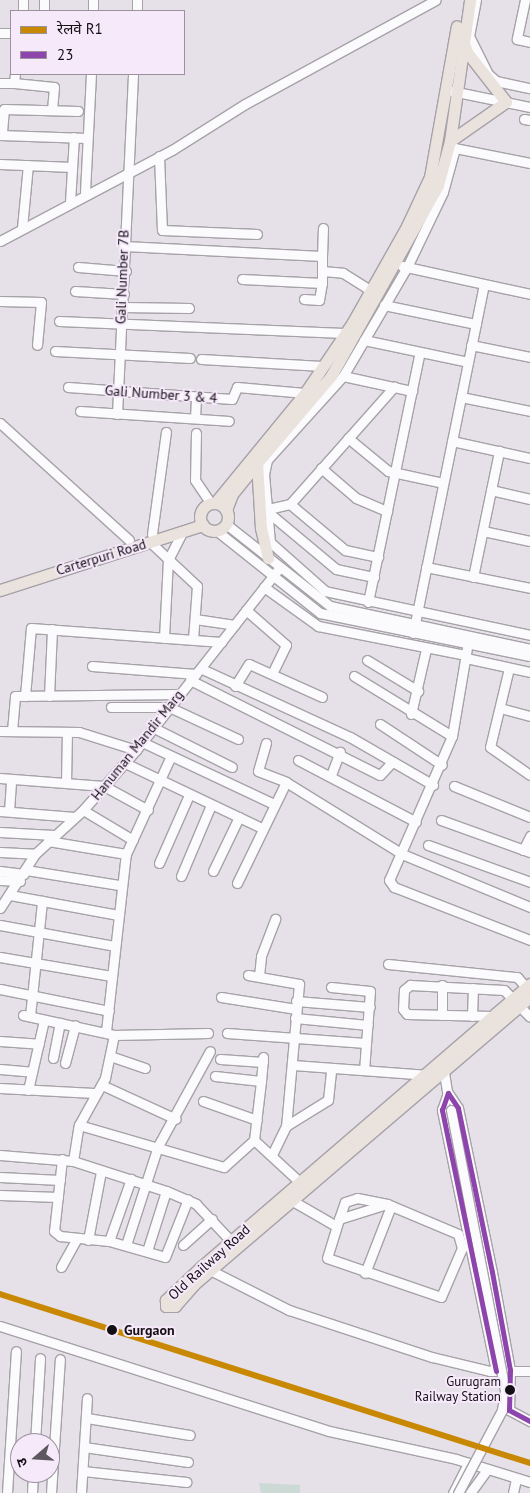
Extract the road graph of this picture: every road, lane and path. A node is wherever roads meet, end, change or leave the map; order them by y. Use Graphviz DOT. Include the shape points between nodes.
graph roads {
  1 [pos="436,0"];
  2 [pos="462,0"];
  3 [pos="470,0"];
  4 [pos="476,0"];
  5 [pos="525,0"];
  6 [pos="462,38"];
  7 [pos="530,42"];
  8 [pos="91,75"];
  9 [pos="133,75"];
  10 [pos="15,78"];
  11 [pos="0,83"];
  12 [pos="530,88"];
  13 [pos="449,91"];
  14 [pos="506,102"];
  15 [pos="530,107"];
  16 [pos="52,109"];
  17 [pos="78,111"];
  18 [pos="1,133"];
  19 [pos="74,137"];
  20 [pos="87,138"];
  21 [pos="450,141"];
  22 [pos="159,156"];
  23 [pos="530,163"];
  24 [pos="0,164"];
  25 [pos="28,165"];
  26 [pos="72,167"];
  27 [pos="130,170"];
  28 [pos="85,192"];
  29 [pos="70,202"];
  30 [pos="22,228"];
  31 [pos="324,228"];
  32 [pos="257,234"];
  33 [pos="0,240"];
  34 [pos="124,246"];
  35 [pos="322,256"];
  36 [pos="397,265"];
  37 [pos="78,267"];
  38 [pos="126,271"];
  39 [pos="322,271"];
  40 [pos="242,278"];
  41 [pos="322,283"];
  42 [pos="484,284"];
  43 [pos="370,290"];
  44 [pos="75,291"];
  45 [pos="124,294"];
  46 [pos="530,294"];
  47 [pos="304,299"];
  48 [pos="0,301"];
  49 [pos="384,305"];
  50 [pos="123,307"];
  51 [pos="189,308"];
  52 [pos="59,321"];
  53 [pos="122,323"];
  54 [pos="476,324"];
  55 [pos="344,333"];
  56 [pos="364,340"];
  57 [pos="37,345"];
  58 [pos="471,345"];
  59 [pos="55,351"];
  60 [pos="420,352"];
  61 [pos="118,355"];
  62 [pos="530,357"];
  63 [pos="190,358"];
  64 [pos="201,359"];
  65 [pos="468,362"];
  66 [pos="322,366"];
  67 [pos="343,376"];
  68 [pos="68,387"];
  69 [pos="394,387"];
  70 [pos="412,391"];
  71 [pos="117,392"];
  72 [pos="305,393"];
  73 [pos="461,397"];
  74 [pos="196,398"];
  75 [pos="80,411"];
  76 [pos="530,411"];
  77 [pos="117,414"];
  78 [pos="195,418"];
  79 [pos="229,420"];
  80 [pos="0,423"];
  81 [pos="166,432"];
  82 [pos="196,433"];
  83 [pos="348,438"];
  84 [pos="452,441"];
  85 [pos="499,451"];
  86 [pos="530,458"];
  87 [pos="257,462"];
  88 [pos="321,468"];
  89 [pos="395,474"];
  90 [pos="443,483"];
  91 [pos="491,490"];
  92 [pos="530,498"];
  93 [pos="213,503"];
  94 [pos="290,504"];
  95 [pos="226,510"];
  96 [pos="268,511"];
  97 [pos="387,511"];
  98 [pos="202,523"];
  99 [pos="222,528"];
  100 [pos="483,531"];
  101 [pos="182,532"];
  102 [pos="151,538"];
  103 [pos="129,540"];
  104 [pos="530,541"];
  105 [pos="378,557"];
  106 [pos="268,558"];
  107 [pos="168,560"];
  108 [pos="426,567"];
  109 [pos="279,568"];
  110 [pos="272,577"];
  111 [pos="374,577"];
  112 [pos="473,577"];
  113 [pos="0,583"];
  114 [pos="264,587"];
  115 [pos="530,588"];
  116 [pos="0,590"];
  117 [pos="368,602"];
  118 [pos="246,610"];
  119 [pos="417,612"];
  120 [pos="195,618"];
  121 [pos="235,625"];
  122 [pos="413,629"];
  123 [pos="52,630"];
  124 [pos="530,635"];
  125 [pos="164,638"];
  126 [pos="193,640"];
  127 [pos="469,640"];
  128 [pos="221,642"];
  129 [pos="426,649"];
  130 [pos="530,649"];
  131 [pos="466,656"];
  132 [pos="530,656"];
  133 [pos="367,660"];
  134 [pos="92,666"];
  135 [pos="508,668"];
  136 [pos="530,672"];
  137 [pos="272,674"];
  138 [pos="196,675"];
  139 [pos="354,676"];
  140 [pos="235,686"];
  141 [pos="418,691"];
  142 [pos="179,694"];
  143 [pos="25,696"];
  144 [pos="48,696"];
  145 [pos="322,697"];
  146 [pos="111,707"];
  147 [pos="169,707"];
  148 [pos="500,708"];
  149 [pos="411,714"];
  150 [pos="530,716"];
  151 [pos="380,724"];
  152 [pos="154,728"];
  153 [pos="0,730"];
  154 [pos="12,731"];
  155 [pos="67,732"];
  156 [pos="452,736"];
  157 [pos="238,739"];
  158 [pos="142,742"];
  159 [pos="266,743"];
  160 [pos="136,750"];
  161 [pos="340,752"];
  162 [pos="170,758"];
  163 [pos="298,760"];
  164 [pos="125,763"];
  165 [pos="391,763"];
  166 [pos="442,765"];
  167 [pos="232,767"];
  168 [pos="331,775"];
  169 [pos="530,775"];
  170 [pos="0,778"];
  171 [pos="11,779"];
  172 [pos="160,781"];
  173 [pos="286,782"];
  174 [pos="66,783"];
  175 [pos="433,785"];
  176 [pos="104,786"];
  177 [pos="454,786"];
  178 [pos="189,796"];
  179 [pos="274,804"];
  180 [pos="211,805"];
  181 [pos="83,810"];
  182 [pos="148,810"];
  183 [pos="5,811"];
  184 [pos="75,817"];
  185 [pos="239,817"];
  186 [pos="530,817"];
  187 [pos="441,820"];
  188 [pos="416,822"];
  189 [pos="262,828"];
  190 [pos="0,832"];
  191 [pos="530,836"];
  192 [pos="51,838"];
  193 [pos="133,840"];
  194 [pos="428,844"];
  195 [pos="527,851"];
  196 [pos="0,852"];
  197 [pos="35,854"];
  198 [pos="126,854"];
  199 [pos="402,854"];
  200 [pos="159,864"];
  201 [pos="0,871"];
  202 [pos="212,871"];
  203 [pos="23,875"];
  204 [pos="181,876"];
  205 [pos="0,880"];
  206 [pos="530,882"];
  207 [pos="237,883"];
  208 [pos="120,885"];
  209 [pos="10,895"];
  210 [pos="42,902"];
  211 [pos="530,907"];
  212 [pos="0,908"];
  213 [pos="118,915"];
  214 [pos="275,919"];
  215 [pos="0,925"];
  216 [pos="40,932"];
  217 [pos="530,940"];
  218 [pos="114,946"];
  219 [pos="0,957"];
  220 [pos="38,964"];
  221 [pos="388,964"];
  222 [pos="248,975"];
  223 [pos="111,976"];
  224 [pos="259,976"];
  225 [pos="442,985"];
  226 [pos="332,986"];
  227 [pos="473,988"];
  228 [pos="0,989"];
  229 [pos="529,989"];
  230 [pos="32,995"];
  231 [pos="221,997"];
  232 [pos="518,1001"];
  233 [pos="370,1007"];
  234 [pos="296,1009"];
  235 [pos="108,1011"];
  236 [pos="442,1015"];
  237 [pos="472,1016"];
  238 [pos="492,1016"];
  239 [pos="530,1017"];
  240 [pos="44,1020"];
  241 [pos="60,1023"];
  242 [pos="75,1025"];
  243 [pos="368,1025"];
  244 [pos="110,1033"];
  245 [pos="208,1033"];
  246 [pos="227,1033"];
  247 [pos="294,1038"];
  248 [pos="0,1042"];
  249 [pos="366,1043"];
  250 [pos="39,1044"];
  251 [pos="210,1051"];
  252 [pos="110,1056"];
  253 [pos="53,1058"];
  254 [pos="220,1059"];
  255 [pos="65,1063"];
  256 [pos="293,1065"];
  257 [pos="442,1065"];
  258 [pos="145,1068"];
  259 [pos="0,1069"];
  260 [pos="331,1069"];
  261 [pos="364,1070"];
  262 [pos="32,1072"];
  263 [pos="215,1076"];
  264 [pos="431,1076"];
  265 [pos="260,1081"];
  266 [pos="102,1085"];
  267 [pos="0,1088"];
  268 [pos="28,1090"];
  269 [pos="94,1093"];
  270 [pos="448,1093"];
  271 [pos="203,1101"];
  272 [pos="176,1120"];
  273 [pos="257,1120"];
  274 [pos="79,1125"];
  275 [pos="286,1126"];
  276 [pos="254,1140"];
  277 [pos="158,1146"];
  278 [pos="273,1153"];
  279 [pos="0,1155"];
  280 [pos="62,1159"];
  281 [pos="73,1161"];
  282 [pos="101,1171"];
  283 [pos="0,1177"];
  284 [pos="130,1179"];
  285 [pos="60,1180"];
  286 [pos="148,1185"];
  287 [pos="302,1185"];
  288 [pos="166,1191"];
  289 [pos="0,1195"];
  290 [pos="58,1197"];
  291 [pos="188,1199"];
  292 [pos="291,1200"];
  293 [pos="389,1205"];
  294 [pos="212,1219"];
  295 [pos="338,1222"];
  296 [pos="77,1238"];
  297 [pos="88,1240"];
  298 [pos="109,1241"];
  299 [pos="231,1241"];
  300 [pos="126,1245"];
  301 [pos="183,1245"];
  302 [pos="147,1251"];
  303 [pos="61,1267"];
  304 [pos="210,1270"];
  305 [pos="365,1273"];
  306 [pos="0,1326"];
  307 [pos="16,1351"];
  308 [pos="40,1358"];
  309 [pos="60,1360"];
  310 [pos="510,1370"];
  311 [pos="530,1370"];
  312 [pos="496,1371"];
  313 [pos="87,1398"];
  314 [pos="87,1418"];
  315 [pos="530,1421"];
  316 [pos="36,1433"];
  317 [pos="190,1435"];
  318 [pos="84,1447"];
  319 [pos="188,1462"];
  320 [pos="468,1463"];
  321 [pos="487,1470"];
  322 [pos="83,1471"];
  323 [pos="516,1479"];
  324 [pos="186,1482"];
  325 [pos="530,1482"];
  326 [pos="8,1493"];
  327 [pos="51,1493"];
  328 [pos="81,1493"];
  329 [pos="453,1493"];
  330 [pos="458,1493"];
  331 [pos="470,1493"];
  332 [pos="513,1493"];
  1 -- 22 [label="street"];
  2 -- 13 [label="main road"];
  3 -- 6 [label="main road"];
  4 -- 12 [label="street" via="469,36 488,74 496,81"];
  5 -- 7 [label="street" via="517,39"];
  6 -- 13 [label="main road"];
  6 -- 14 [label="main road" via="467,52"];
  8 -- 28 [label="street"];
  9 -- 27 [label="street, Gali Number 7B"];
  10 -- 11 [label="street"];
  10 -- 16 [label="street" via="54,88"];
  13 -- 14 [label="street"];
  13 -- 21 [label="main road"];
  13 -- 36 [label="main road" via="430,176"];
  14 -- 15 [label="street"];
  14 -- 21 [label="main road"];
  16 -- 17 [label="street"];
  16 -- 18 [label="street" via="4,109"];
  18 -- 19 [label="street"];
  19 -- 20 [label="street"];
  19 -- 26 [label="street"];
  21 -- 36 [label="main road" via="438,185"];
  22 -- 27 [label="street"];
  22 -- 32 [label="street" via="162,230"];
  23 -- 36 [label="street" via="455,148 443,192"];
  24 -- 25 [label="street"];
  25 -- 26 [label="street"];
  25 -- 30 [label="street"];
  26 -- 29 [label="street"];
  27 -- 28 [label="street"];
  27 -- 34 [label="street, Gali Number 7B"];
  28 -- 29 [label="street"];
  29 -- 30 [label="street"];
  30 -- 33 [label="street"];
  31 -- 35 [label="street"];
  34 -- 35 [label="street"];
  34 -- 38 [label="street, Gali Number 7B"];
  35 -- 39 [label="street"];
  36 -- 42 [label="street"];
  36 -- 43 [label="main road"];
  36 -- 49 [label="street"];
  36 -- 87 [label="main road" via="331,376"];
  37 -- 38 [label="street"];
  38 -- 45 [label="street, Gali Number 7B"];
  39 -- 41 [label="street"];
  39 -- 43 [label="street" via="343,273"];
  40 -- 41 [label="street"];
  41 -- 47 [label="street" via="319,300"];
  42 -- 46 [label="street"];
  42 -- 54 [label="street"];
  43 -- 55 [label="main road"];
  44 -- 45 [label="street"];
  45 -- 50 [label="street, Gali Number 7B"];
  48 -- 57 [label="street" via="41,302"];
  49 -- 54 [label="street"];
  49 -- 56 [label="street"];
  50 -- 51 [label="street"];
  50 -- 53 [label="street, Gali Number 7B"];
  52 -- 53 [label="street"];
  53 -- 55 [label="street"];
  53 -- 61 [label="street, Gali Number 7B"];
  54 -- 58 [label="street"];
  55 -- 66 [label="main road"];
  56 -- 60 [label="street"];
  56 -- 67 [label="street"];
  58 -- 62 [label="street"];
  58 -- 65 [label="street"];
  59 -- 61 [label="street"];
  60 -- 65 [label="street"];
  60 -- 70 [label="street"];
  61 -- 63 [label="street"];
  61 -- 71 [label="street, Gali Number 7B"];
  64 -- 66 [label="street"];
  65 -- 73 [label="street"];
  66 -- 72 [label="main road"];
  67 -- 69 [label="street"];
  67 -- 96 [label="street" via="267,460"];
  68 -- 71 [label="street, Gali Number 3 & 4"];
  69 -- 70 [label="street"];
  69 -- 83 [label="street"];
  70 -- 89 [label="street"];
  71 -- 74 [label="street, Gali Number 3 & 4"];
  71 -- 77 [label="street, Gali Number 7B"];
  72 -- 74 [label="street, Gali Number 3 & 4" via="237,387 232,399"];
  72 -- 93 [label="main road"];
  73 -- 76 [label="street"];
  73 -- 84 [label="street"];
  74 -- 78 [label="street"];
  75 -- 77 [label="street"];
  77 -- 78 [label="street"];
  78 -- 79 [label="street"];
  80 -- 103 [label="street"];
  81 -- 102 [label="street"];
  82 -- 93 [label="street" via="194,480"];
  83 -- 88 [label="street"];
  83 -- 89 [label="street"];
  84 -- 85 [label="street"];
  84 -- 90 [label="street"];
  85 -- 86 [label="street"];
  85 -- 91 [label="street"];
  87 -- 95 [label="main road" via="232,494"];
  87 -- 106 [label="main road"];
  88 -- 94 [label="street"];
  88 -- 97 [label="street" via="356,498"];
  89 -- 90 [label="street"];
  89 -- 97 [label="street"];
  90 -- 108 [label="street"];
  91 -- 92 [label="street"];
  91 -- 100 [label="street"];
  93 -- 95 [label="main road"];
  93 -- 98 [label="main road" via="202,510"];
  94 -- 96 [label="street"];
  94 -- 105 [label="street" via="345,550"];
  95 -- 99 [label="main road"];
  96 -- 111 [label="street" via="336,569"];
  96 -- 117 [label="street" via="270,542 276,551 325,591"];
  97 -- 105 [label="street"];
  98 -- 99 [label="main road"];
  98 -- 101 [label="main road, Carterpuri Road"];
  98 -- 102 [label="main road, Carterpuri Road"];
  99 -- 106 [label="street"];
  99 -- 110 [label="street"];
  100 -- 104 [label="street"];
  100 -- 112 [label="street"];
  101 -- 102 [label="main road, Carterpuri Road"];
  101 -- 107 [label="street"];
  102 -- 103 [label="main road, Carterpuri Road"];
  102 -- 107 [label="street"];
  102 -- 116 [label="main road, Carterpuri Road"];
  103 -- 113 [label="main road, Carterpuri Road"];
  105 -- 111 [label="street"];
  106 -- 109 [label="street"];
  107 -- 120 [label="street" via="197,586"];
  107 -- 125 [label="street"];
  108 -- 112 [label="street"];
  108 -- 119 [label="street"];
  109 -- 110 [label="street, Hanuman Mandir Marg"];
  109 -- 122 [label="street" via="330,606"];
  110 -- 114 [label="street, Hanuman Mandir Marg"];
  110 -- 122 [label="street" via="320,613"];
  111 -- 117 [label="street"];
  112 -- 115 [label="street"];
  114 -- 118 [label="street, Hanuman Mandir Marg"];
  114 -- 129 [label="street" via="312,624"];
  117 -- 119 [label="street"];
  118 -- 121 [label="street, Hanuman Mandir Marg"];
  118 -- 137 [label="street" via="286,645"];
  119 -- 122 [label="street"];
  119 -- 124 [label="street"];
  120 -- 121 [label="street"];
  120 -- 126 [label="street"];
  121 -- 128 [label="street, Hanuman Mandir Marg"];
  122 -- 127 [label="street"];
  123 -- 125 [label="street"];
  123 -- 143 [label="street" via="29,631"];
  123 -- 144 [label="street"];
  125 -- 126 [label="street"];
  126 -- 128 [label="street"];
  127 -- 130 [label="street"];
  127 -- 131 [label="street"];
  127 -- 132 [label="street"];
  128 -- 138 [label="street, Hanuman Mandir Marg"];
  129 -- 131 [label="street"];
  129 -- 141 [label="street"];
  131 -- 135 [label="street"];
  131 -- 156 [label="street"];
  133 -- 141 [label="street"];
  134 -- 138 [label="street"];
  135 -- 136 [label="street"];
  135 -- 148 [label="street"];
  137 -- 140 [label="street" via="247,664"];
  137 -- 145 [label="street"];
  138 -- 140 [label="street"];
  138 -- 142 [label="street, Hanuman Mandir Marg"];
  138 -- 161 [label="street"];
  139 -- 149 [label="street"];
  140 -- 165 [label="street" via="350,737"];
  141 -- 149 [label="street"];
  142 -- 144 [label="street"];
  142 -- 147 [label="street, Hanuman Mandir Marg"];
  143 -- 144 [label="street"];
  143 -- 154 [label="street" via="15,696"];
  146 -- 147 [label="street"];
  147 -- 152 [label="street, Hanuman Mandir Marg"];
  147 -- 157 [label="street"];
  148 -- 150 [label="street"];
  148 -- 169 [label="street" via="490,747"];
  149 -- 156 [label="street"];
  151 -- 166 [label="street"];
  152 -- 158 [label="street, Hanuman Mandir Marg"];
  152 -- 167 [label="street"];
  153 -- 154 [label="street"];
  154 -- 155 [label="street"];
  155 -- 160 [label="street"];
  155 -- 174 [label="street"];
  156 -- 166 [label="street"];
  158 -- 160 [label="street, Hanuman Mandir Marg"];
  158 -- 162 [label="street"];
  159 -- 173 [label="street" via="257,770"];
  160 -- 164 [label="street, Hanuman Mandir Marg"];
  161 -- 165 [label="street" via="382,775"];
  161 -- 168 [label="street"];
  162 -- 172 [label="street"];
  162 -- 179 [label="street"];
  163 -- 168 [label="street"];
  164 -- 172 [label="street"];
  164 -- 176 [label="street, Hanuman Mandir Marg"];
  165 -- 175 [label="street"];
  166 -- 175 [label="street"];
  168 -- 188 [label="street"];
  170 -- 171 [label="street"];
  171 -- 174 [label="street"];
  171 -- 183 [label="street"];
  172 -- 178 [label="street"];
  172 -- 182 [label="street"];
  173 -- 179 [label="street"];
  173 -- 199 [label="street"];
  174 -- 176 [label="street"];
  175 -- 188 [label="street"];
  176 -- 181 [label="street, Hanuman Mandir Marg"];
  176 -- 182 [label="street"];
  177 -- 186 [label="street"];
  178 -- 180 [label="street"];
  178 -- 200 [label="street"];
  179 -- 189 [label="street"];
  180 -- 185 [label="street"];
  180 -- 204 [label="street"];
  181 -- 184 [label="street, Hanuman Mandir Marg"];
  181 -- 193 [label="street"];
  182 -- 193 [label="street"];
  183 -- 184 [label="street"];
  184 -- 192 [label="street, Hanuman Mandir Marg"];
  185 -- 189 [label="street"];
  185 -- 202 [label="street"];
  187 -- 195 [label="street"];
  188 -- 199 [label="street"];
  189 -- 207 [label="street"];
  190 -- 192 [label="street"];
  191 -- 195 [label="street"];
  192 -- 197 [label="street, Hanuman Mandir Marg"];
  192 -- 198 [label="street"];
  193 -- 198 [label="street"];
  194 -- 206 [label="street"];
  196 -- 197 [label="street"];
  197 -- 203 [label="street, Hanuman Mandir Marg"];
  198 -- 208 [label="street"];
  199 -- 211 [label="street"];
  199 -- 217 [label="street" via="390,874 394,888"];
  201 -- 203 [label="street"];
  203 -- 205 [label="street"];
  203 -- 208 [label="street"];
  203 -- 209 [label="street, Hanuman Mandir Marg"];
  208 -- 213 [label="street"];
  209 -- 210 [label="street"];
  209 -- 212 [label="street, Hanuman Mandir Marg"];
  210 -- 213 [label="street"];
  210 -- 216 [label="street"];
  213 -- 218 [label="street"];
  214 -- 224 [label="street" via="261,956"];
  215 -- 216 [label="street"];
  216 -- 218 [label="street"];
  216 -- 220 [label="street"];
  218 -- 223 [label="street"];
  219 -- 220 [label="street"];
  220 -- 223 [label="street"];
  220 -- 230 [label="street"];
  221 -- 229 [label="street" via="517,977"];
  222 -- 224 [label="street"];
  223 -- 235 [label="street"];
  224 -- 234 [label="street" via="297,981"];
  225 -- 227 [label="street"];
  225 -- 236 [label="street"];
  225 -- 236 [label="street" via="406,986 402,1009 407,1014"];
  226 -- 233 [label="street" via="368,990"];
  227 -- 232 [label="street" via="504,990"];
  227 -- 237 [label="street"];
  228 -- 230 [label="street"];
  229 -- 232 [label="main road, Old Railway Road"];
  230 -- 235 [label="street"];
  230 -- 240 [label="street" via="26,1015"];
  231 -- 234 [label="street"];
  232 -- 238 [label="main road, Old Railway Road"];
  232 -- 239 [label="street"];
  232 -- 257 [label="main road, Old Railway Road"];
  233 -- 234 [label="street"];
  233 -- 243 [label="street"];
  234 -- 243 [label="street"];
  234 -- 247 [label="street"];
  235 -- 244 [label="street"];
  236 -- 237 [label="street"];
  237 -- 238 [label="street"];
  238 -- 257 [label="main road, Old Railway Road"];
  240 -- 241 [label="street"];
  240 -- 250 [label="street"];
  241 -- 242 [label="street"];
  241 -- 253 [label="street"];
  242 -- 244 [label="street"];
  242 -- 255 [label="street"];
  243 -- 249 [label="street"];
  244 -- 245 [label="street"];
  244 -- 252 [label="street"];
  246 -- 247 [label="street"];
  247 -- 249 [label="street"];
  247 -- 256 [label="street"];
  248 -- 250 [label="street"];
  249 -- 261 [label="street"];
  250 -- 262 [label="street"];
  251 -- 272 [label="street"];
  252 -- 258 [label="street"];
  252 -- 266 [label="street"];
  254 -- 265 [label="street" via="263,1060"];
  256 -- 260 [label="street"];
  256 -- 275 [label="street"];
  257 -- 264 [label="main road, Old Railway Road"];
  257 -- 270 [label="street"];
  259 -- 262 [label="street"];
  260 -- 261 [label="street"];
  260 -- 275 [label="street" via="328,1100"];
  261 -- 264 [label="street"];
  262 -- 268 [label="street"];
  263 -- 265 [label="street"];
  264 -- 287 [label="main road, Old Railway Road"];
  265 -- 273 [label="street"];
  266 -- 269 [label="street"];
  266 -- 272 [label="street"];
  267 -- 268 [label="street"];
  268 -- 269 [label="street"];
  269 -- 274 [label="street"];
  270 -- 310 [label="street" via="458,1108"];
  270 -- 312 [label="street" via="442,1110"];
  270 -- 330 [label="street, bridge" via="505,1391 502,1410"];
  271 -- 273 [label="street"];
  272 -- 277 [label="street"];
  273 -- 276 [label="street"];
  274 -- 277 [label="street"];
  274 -- 281 [label="street"];
  275 -- 278 [label="street"];
  276 -- 277 [label="street" via="224,1166"];
  276 -- 278 [label="street"];
  277 -- 286 [label="street"];
  278 -- 287 [label="street"];
  279 -- 280 [label="street"];
  280 -- 281 [label="street"];
  280 -- 285 [label="street"];
  281 -- 282 [label="street"];
  282 -- 284 [label="street"];
  282 -- 297 [label="street"];
  283 -- 285 [label="street"];
  284 -- 286 [label="street"];
  284 -- 298 [label="street"];
  285 -- 290 [label="street"];
  286 -- 288 [label="street"];
  286 -- 300 [label="street"];
  287 -- 292 [label="main road, Old Railway Road"];
  287 -- 299 [label="main road, Old Railway Road"];
  288 -- 291 [label="street"];
  288 -- 302 [label="street"];
  289 -- 290 [label="street"];
  290 -- 296 [label="street" via="55,1234"];
  291 -- 294 [label="street"];
  291 -- 302 [label="street" via="165,1257"];
  292 -- 295 [label="street"];
  292 -- 304 [label="main road, Old Railway Road"];
  293 -- 295 [label="street"];
  293 -- 295 [label="street" via="352,1198 345,1202"];
  293 -- 305 [label="street"];
  293 -- 305 [label="street" via="458,1234 462,1248 441,1297"];
  294 -- 299 [label="street"];
  294 -- 301 [label="street"];
  295 -- 305 [label="street" via="327,1258"];
  296 -- 297 [label="street"];
  296 -- 303 [label="street"];
  297 -- 298 [label="street"];
  298 -- 300 [label="street"];
  299 -- 304 [label="main road, Old Railway Road" via="166,1300 166,1306 175,1306"];
  300 -- 302 [label="street"];
  304 -- 312 [label="street" via="289,1310 432,1357"];
  306 -- 320 [label="street" via="329,1431"];
  307 -- 326 [label="street"];
  308 -- 316 [label="street"];
  309 -- 327 [label="street"];
  310 -- 311 [label="street"];
  310 -- 312 [label="street"];
  310 -- 315 [label="street" via="509,1413"];
  313 -- 314 [label="street"];
  314 -- 317 [label="street"];
  314 -- 318 [label="street"];
  318 -- 319 [label="street"];
  318 -- 322 [label="street"];
  320 -- 321 [label="street"];
  320 -- 329 [label="street"];
  321 -- 323 [label="street"];
  321 -- 331 [label="street"];
  322 -- 324 [label="street"];
  322 -- 328 [label="street"];
  323 -- 325 [label="street"];
  323 -- 332 [label="street"];
}
